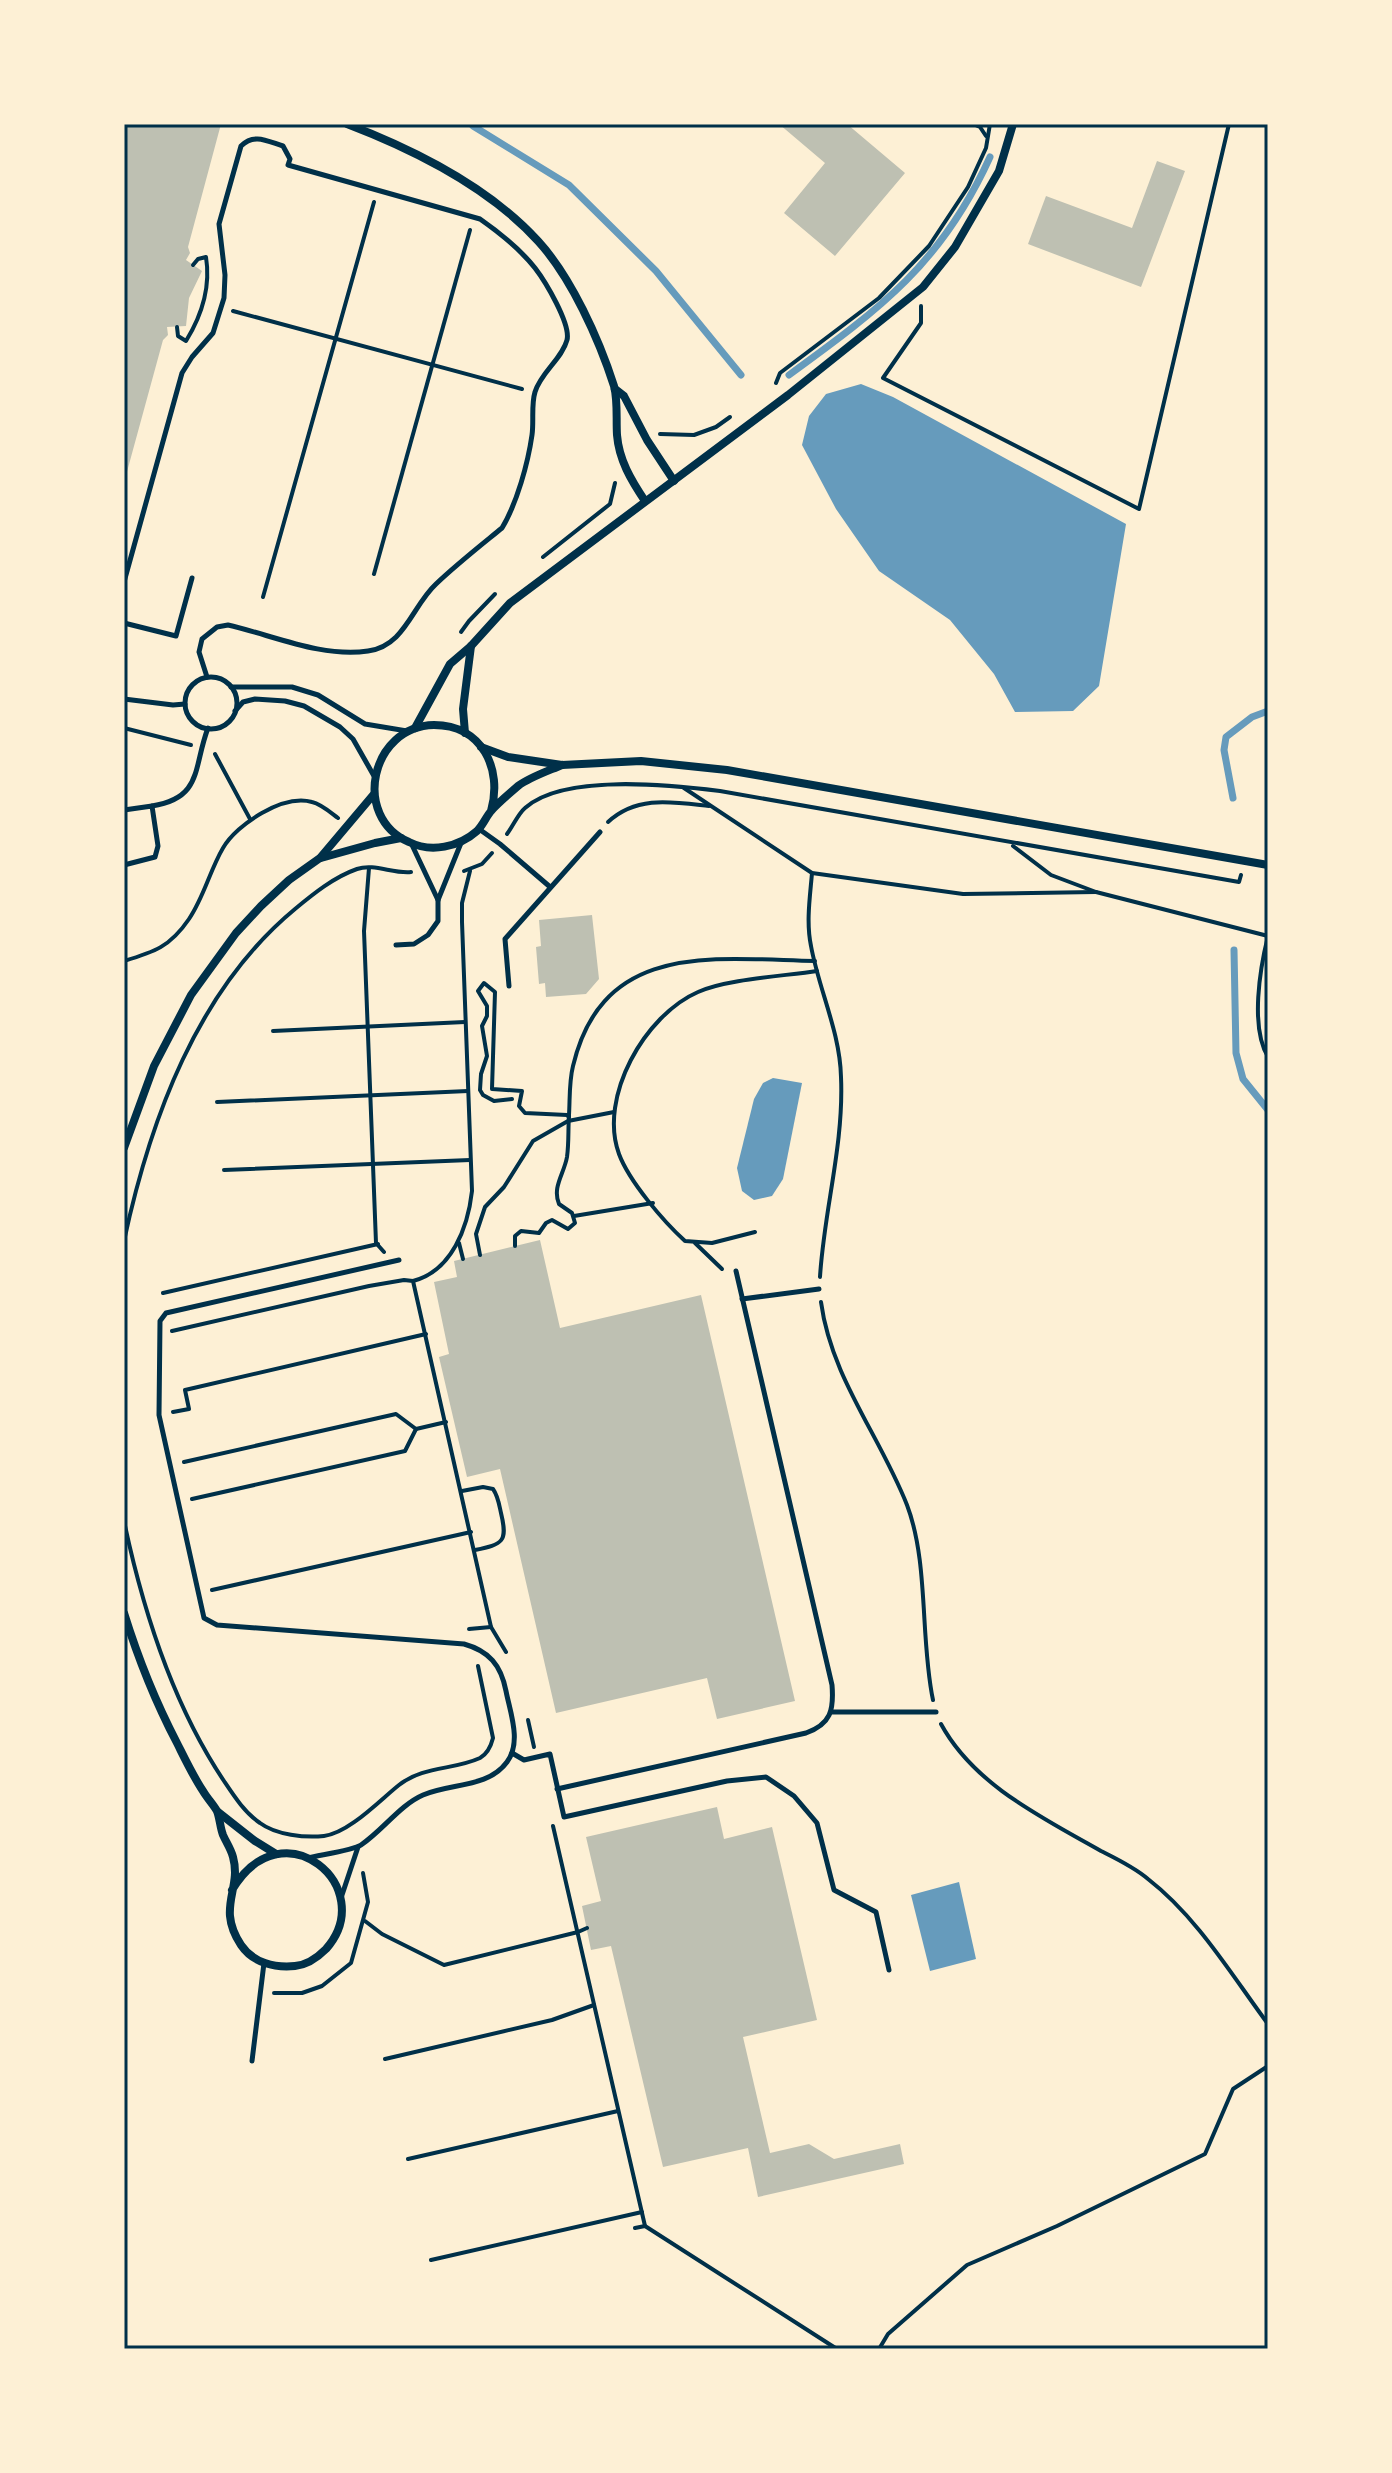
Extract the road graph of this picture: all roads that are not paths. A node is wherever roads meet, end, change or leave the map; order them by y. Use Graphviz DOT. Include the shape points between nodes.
graph roads {
  1 [pos="347,124"];
  2 [pos="1013,124"];
  3 [pos="615,389"];
  4 [pos="674,481"];
  5 [pos="645,501"];
  6 [pos="125,572"];
  7 [pos="192,578"];
  8 [pos="124,582"];
  9 [pos="125,623"];
  10 [pos="471,646"];
  11 [pos="207,677"];
  12 [pos="231,687"];
  13 [pos="124,699"];
  14 [pos="185,704"];
  15 [pos="235,711"];
  16 [pos="208,728"];
  17 [pos="412,730"];
  18 [pos="465,733"];
  19 [pos="481,747"];
  20 [pos="562,765"];
  21 [pos="374,776"];
  22 [pos="374,794"];
  23 [pos="152,806"];
  24 [pos="124,810"];
  25 [pos="491,811"];
  26 [pos="479,829"];
  27 [pos="600,832"];
  28 [pos="401,838"];
  29 [pos="461,842"];
  30 [pos="412,844"];
  31 [pos="320,858"];
  32 [pos="124,865"];
  33 [pos="1268,865"];
  34 [pos="549,886"];
  35 [pos="438,900"];
  36 [pos="396,945"];
  37 [pos="509,986"];
  38 [pos="124,1148"];
  39 [pos="399,1260"];
  40 [pos="736,1271"];
  41 [pos="819,1289"];
  42 [pos="742,1299"];
  43 [pos="124,1613"];
  44 [pos="832,1712"];
  45 [pos="936,1712"];
  46 [pos="512,1753"];
  47 [pos="557,1789"];
  48 [pos="217,1812"];
  49 [pos="358,1847"];
  50 [pos="276,1854"];
  51 [pos="308,1858"];
  52 [pos="232,1890"];
  53 [pos="341,1898"];
  54 [pos="264,1963"];
  55 [pos="889,1970"];
  56 [pos="252,2061"];
  1 -- 3 [label="street" via="452,174 518,220 567,280"];
  2 -- 4 [label="street" via="993,183 955,247 923,287"];
  3 -- 4 [label="street"];
  3 -- 5 [label="street" via="619,448"];
  4 -- 5 [label="street"];
  5 -- 10 [label="street" via="510,603"];
  6 -- 8 [label="lane"];
  6 -- 11 [label="lane" via="182,373 213,333 221,308 225,275 219,224 241,146 248,139 283,146 288,165 474,218 495,229 535,269 566,326 567,342 535,392 528,461 502,528 433,587 396,638 370,651 342,652 228,625 217,627 202,639 199,652"];
  7 -- 9 [label="lane" via="176,636"];
  10 -- 17 [label="street" via="450,664"];
  10 -- 18 [label="street"];
  11 -- 12 [label="lane"];
  11 -- 14 [label="lane" via="193,683"];
  12 -- 15 [label="lane"];
  12 -- 17 [label="lane" via="292,687 318,695 365,724"];
  13 -- 14 [label="lane"];
  14 -- 16 [label="lane" via="189,717"];
  15 -- 16 [label="lane" via="226,724"];
  15 -- 21 [label="lane" via="255,699 304,706 353,739"];
  16 -- 23 [label="lane" via="190,787 175,800"];
  17 -- 18 [label="street" via="432,725"];
  17 -- 21 [label="street" via="392,742"];
  18 -- 19 [label="street"];
  19 -- 20 [label="street"];
  19 -- 25 [label="street" via="495,778"];
  20 -- 25 [label="street" via="522,783"];
  20 -- 33 [label="street" via="641,761 727,770"];
  21 -- 22 [label="street"];
  22 -- 28 [label="street" via="386,824"];
  22 -- 31 [label="street"];
  23 -- 24 [label="lane"];
  23 -- 32 [label="lane" via="155,857"];
  25 -- 26 [label="street"];
  26 -- 29 [label="street"];
  26 -- 34 [label="lane"];
  27 -- 34 [label="lane"];
  28 -- 30 [label="street"];
  28 -- 31 [label="street"];
  29 -- 30 [label="street" via="437,848"];
  29 -- 35 [label="lane"];
  30 -- 35 [label="lane"];
  31 -- 38 [label="street" via="261,906 191,995 154,1066"];
  34 -- 37 [label="lane" via="505,939"];
  35 -- 36 [label="lane" via="438,921 428,935 414,944"];
  39 -- 46 [label="lane" via="166,1313 160,1321 159,1415 198,1594 204,1618 217,1625 476,1647 491,1657 504,1681 515,1738"];
  40 -- 42 [label="lane"];
  41 -- 42 [label="lane"];
  42 -- 44 [label="lane" via="832,1685"];
  43 -- 48 [label="street" via="160,1709"];
  44 -- 45 [label="lane"];
  44 -- 47 [label="lane" via="828,1722 806,1733"];
  46 -- 47 [label="lane" via="524,1760 550,1754"];
  46 -- 49 [label="lane" via="494,1774 424,1794"];
  47 -- 55 [label="lane" via="564,1817 766,1777 794,1796 817,1823 834,1890 876,1912"];
  48 -- 50 [label="street"];
  48 -- 52 [label="street" via="234,1858"];
  49 -- 51 [label="lane"];
  49 -- 53 [label="lane"];
  50 -- 51 [label="street"];
  50 -- 52 [label="street" via="241,1873"];
  51 -- 53 [label="street" via="334,1881"];
  52 -- 54 [label="street" via="231,1928 243,1949"];
  53 -- 54 [label="street" via="334,1939 319,1956 299,1965"];
  54 -- 56 [label="lane"];
}
